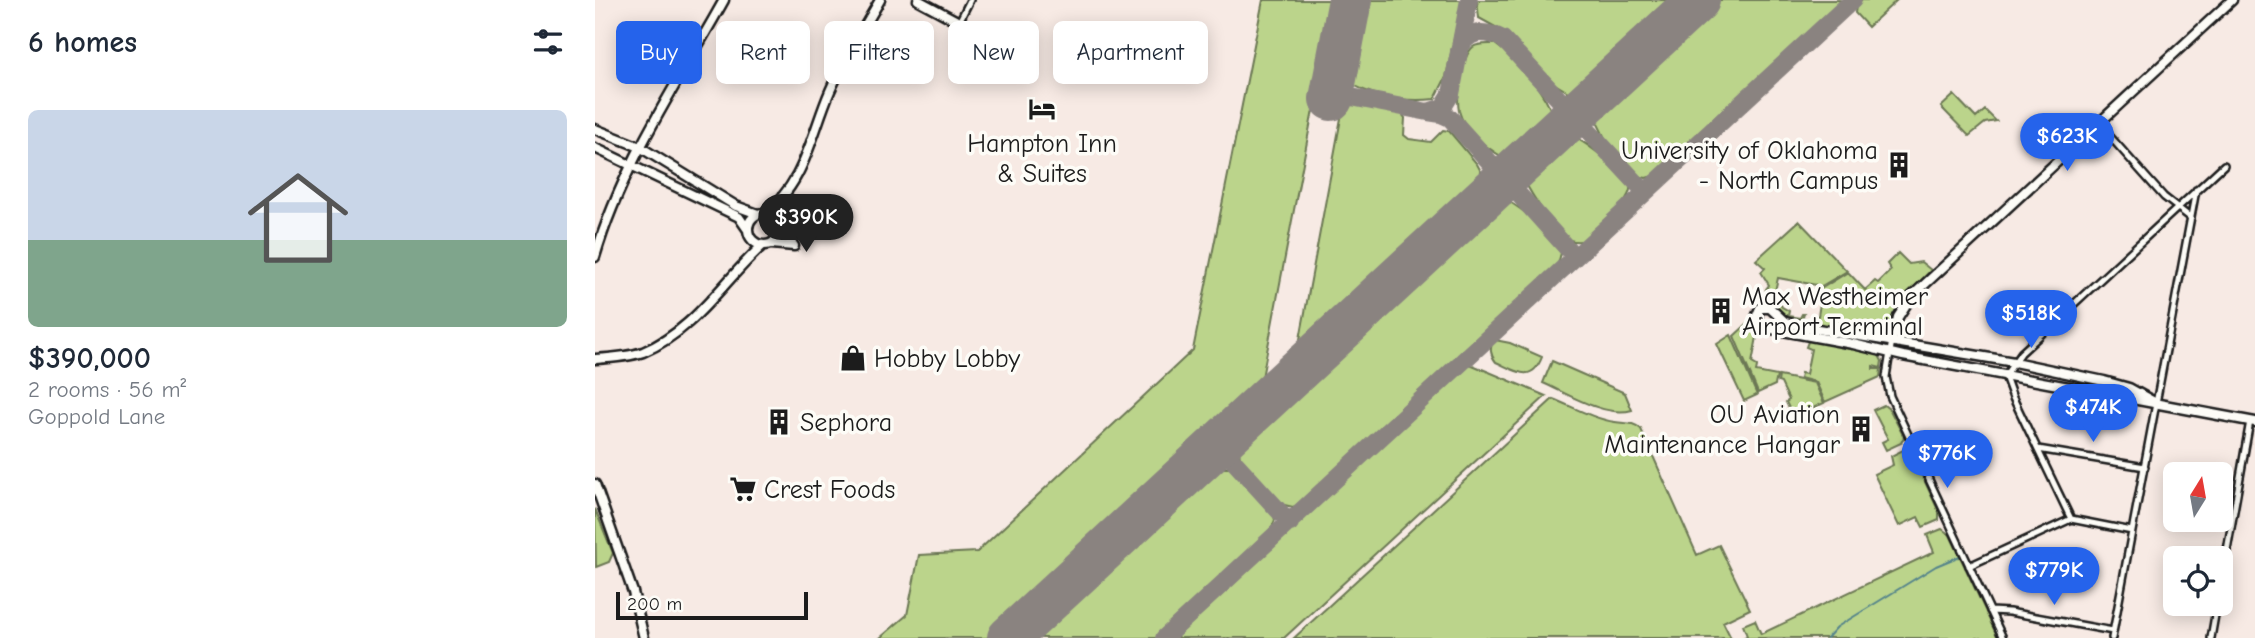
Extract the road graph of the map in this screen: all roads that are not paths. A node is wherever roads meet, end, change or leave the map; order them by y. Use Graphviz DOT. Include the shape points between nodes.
graph roads {
  1 [pos="725,0"];
  2 [pos="880,0"];
  3 [pos="918,0"];
  4 [pos="970,0"];
  5 [pos="2232,0"];
  6 [pos="957,21"];
  7 [pos="960,21"];
  8 [pos="2098,124"];
  9 [pos="595,129"];
  10 [pos="595,148"];
  11 [pos="640,148"];
  12 [pos="632,165"];
  13 [pos="2224,165"];
  14 [pos="2196,190"];
  15 [pos="784,197"];
  16 [pos="2178,208"];
  17 [pos="761,213"];
  18 [pos="2191,218"];
  19 [pos="780,224"];
  20 [pos="749,233"];
  21 [pos="767,244"];
  22 [pos="595,257"];
  23 [pos="743,263"];
  24 [pos="1892,340"];
  25 [pos="1889,353"];
  26 [pos="595,359"];
  27 [pos="2014,362"];
  28 [pos="2005,376"];
  29 [pos="2156,403"];
  30 [pos="2253,422"];
  31 [pos="2038,449"];
  32 [pos="2145,467"];
  33 [pos="595,485"];
  34 [pos="2071,519"];
  35 [pos="2132,531"];
  36 [pos="2229,546"];
  37 [pos="1969,566"];
  38 [pos="1990,611"];
  39 [pos="2215,616"];
  40 [pos="2113,634"];
  41 [pos="644,638"];
  42 [pos="2003,638"];
  43 [pos="2211,638"];
  1 -- 11 [label="street"];
  2 -- 15 [label="street" via="844,62"];
  3 -- 6 [label="street"];
  4 -- 7 [label="street"];
  5 -- 8 [label="street"];
  8 -- 16 [label="street"];
  8 -- 24 [label="street" via="1907,302"];
  9 -- 11 [label="street"];
  10 -- 12 [label="street"];
  11 -- 12 [label="street"];
  11 -- 17 [label="street" via="736,206"];
  12 -- 20 [label="street" via="739,217"];
  12 -- 22 [label="street"];
  13 -- 14 [label="street"];
  14 -- 16 [label="street"];
  14 -- 18 [label="street"];
  15 -- 17 [label="street"];
  15 -- 19 [label="street"];
  16 -- 18 [label="street"];
  16 -- 27 [label="street"];
  17 -- 19 [label="street" via="772,215"];
  17 -- 20 [label="street" via="751,220"];
  18 -- 29 [label="street"];
  19 -- 21 [label="street" via="779,237"];
  19 -- 21 [label="street" via="794,246"];
  20 -- 21 [label="street" via="756,243"];
  20 -- 23 [label="street"];
  21 -- 23 [label="street"];
  23 -- 26 [label="street" via="694,318 663,342 637,353"];
  24 -- 25 [label="street"];
  24 -- 25 [label="street" via="1788,323 1767,307 1760,308 1757,315 1759,324 1767,328"];
  24 -- 27 [label="street"];
  25 -- 28 [label="street"];
  25 -- 37 [label="street" via="1889,396"];
  27 -- 28 [label="street"];
  27 -- 29 [label="street" via="2116,384"];
  28 -- 29 [label="street"];
  28 -- 31 [label="street"];
  29 -- 30 [label="street"];
  29 -- 32 [label="street"];
  30 -- 36 [label="street"];
  31 -- 32 [label="street"];
  31 -- 34 [label="street"];
  32 -- 35 [label="street"];
  33 -- 41 [label="street" via="633,592"];
  34 -- 35 [label="street"];
  34 -- 37 [label="street"];
  35 -- 40 [label="street"];
  37 -- 38 [label="street"];
  38 -- 40 [label="street"];
  38 -- 42 [label="street"];
  39 -- 43 [label="street"];
}
